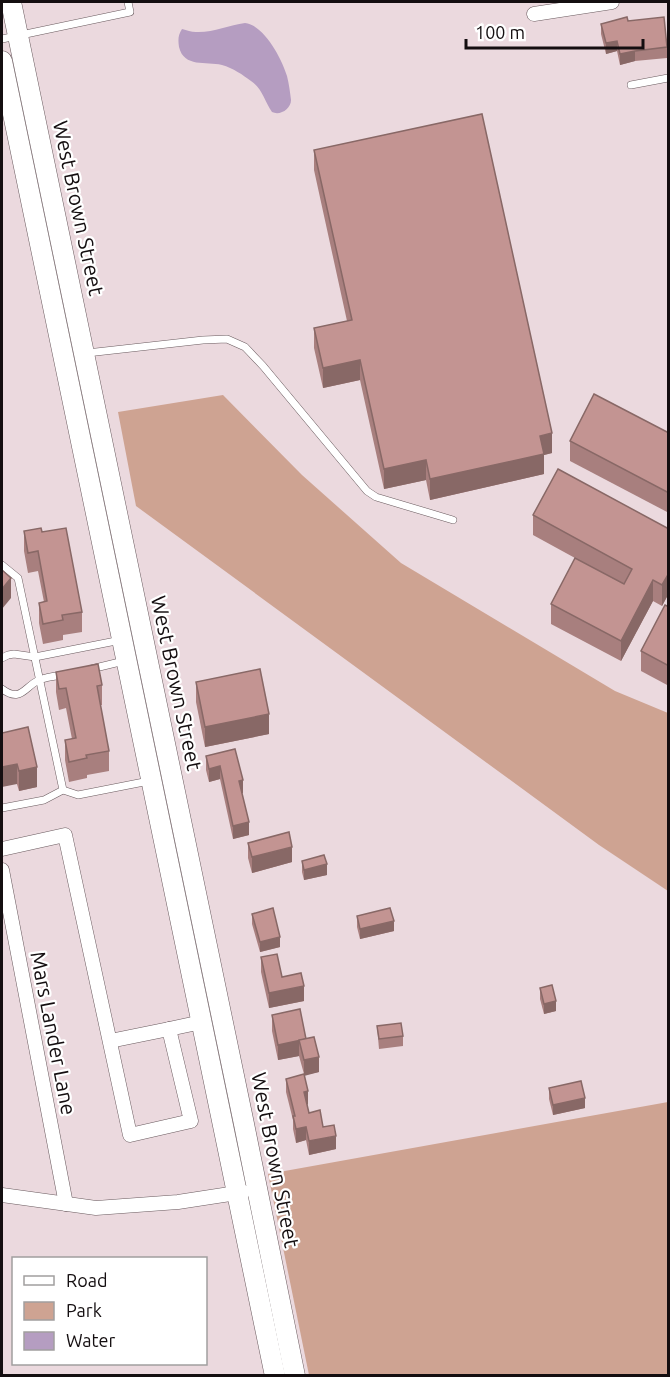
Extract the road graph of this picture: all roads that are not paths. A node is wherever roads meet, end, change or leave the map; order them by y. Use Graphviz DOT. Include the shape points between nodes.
graph roads {
  1 [pos="11,2"];
  2 [pos="128,2"];
  3 [pos="595,2"];
  4 [pos="612,2"];
  5 [pos="534,14"];
  6 [pos="10,37"];
  7 [pos="2,61"];
  8 [pos="669,78"];
  9 [pos="631,85"];
  10 [pos="84,354"];
  11 [pos="63,357"];
  12 [pos="453,520"];
  13 [pos="2,565"];
  14 [pos="125,639"];
  15 [pos="35,657"];
  16 [pos="2,658"];
  17 [pos="137,658"];
  18 [pos="81,671"];
  19 [pos="71,673"];
  20 [pos="40,680"];
  21 [pos="2,689"];
  22 [pos="152,781"];
  23 [pos="63,790"];
  24 [pos="2,808"];
  25 [pos="2,849"];
  26 [pos="189,855"];
  27 [pos="168,858"];
  28 [pos="2,870"];
  29 [pos="223,1018"];
  30 [pos="202,1022"];
  31 [pos="169,1029"];
  32 [pos="110,1041"];
  33 [pos="257,1190"];
  34 [pos="237,1193"];
  35 [pos="2,1195"];
  36 [pos="66,1204"];
  37 [pos="267,1338"];
  38 [pos="279,1355"];
  39 [pos="275,1376"];
  40 [pos="294,1376"];
  1 -- 6 [label="main road, West Brown Street"];
  2 -- 6 [label="lane" via="130,12"];
  3 -- 4 [label="street"];
  3 -- 5 [label="street"];
  6 -- 10 [label="main road, West Brown Street"];
  7 -- 11 [label="main road"];
  8 -- 9 [label="lane"];
  10 -- 11 [label="main road"];
  10 -- 12 [label="lane" via="203,340 227,339 245,347 367,492"];
  10 -- 17 [label="main road, West Brown Street"];
  11 -- 14 [label="main road"];
  13 -- 15 [label="lane" via="18,578"];
  14 -- 15 [label="lane"];
  14 -- 17 [label="main road" via="135,639"];
  15 -- 16 [label="lane" via="14,654"];
  15 -- 20 [label="lane"];
  17 -- 18 [label="lane"];
  17 -- 22 [label="main road, West Brown Street"];
  17 -- 26 [label="main road, West Brown Street" via="150,703 160,718"];
  19 -- 20 [label="lane"];
  20 -- 21 [label="lane" via="22,693"];
  20 -- 23 [label="lane"];
  22 -- 23 [label="lane" via="78,795"];
  22 -- 27 [label="main road, West Brown Street"];
  23 -- 24 [label="lane" via="45,800"];
  25 -- 32 [label="street" via="65,835"];
  26 -- 27 [label="main road"];
  26 -- 29 [label="main road, West Brown Street"];
  27 -- 30 [label="main road, West Brown Street"];
  28 -- 36 [label="street, Mars Lander Lane"];
  29 -- 30 [label="lane"];
  29 -- 33 [label="main road, West Brown Street"];
  30 -- 31 [label="street"];
  30 -- 34 [label="main road, West Brown Street"];
  31 -- 32 [label="street"];
  31 -- 32 [label="street" via="191,1121 130,1135"];
  33 -- 34 [label="street"];
  33 -- 40 [label="main road, West Brown Street"];
  34 -- 36 [label="street" via="96,1208"];
  34 -- 37 [label="main road, West Brown Street"];
  35 -- 36 [label="street"];
  37 -- 38 [label="lane"];
  37 -- 39 [label="main road, West Brown Street"];
}
